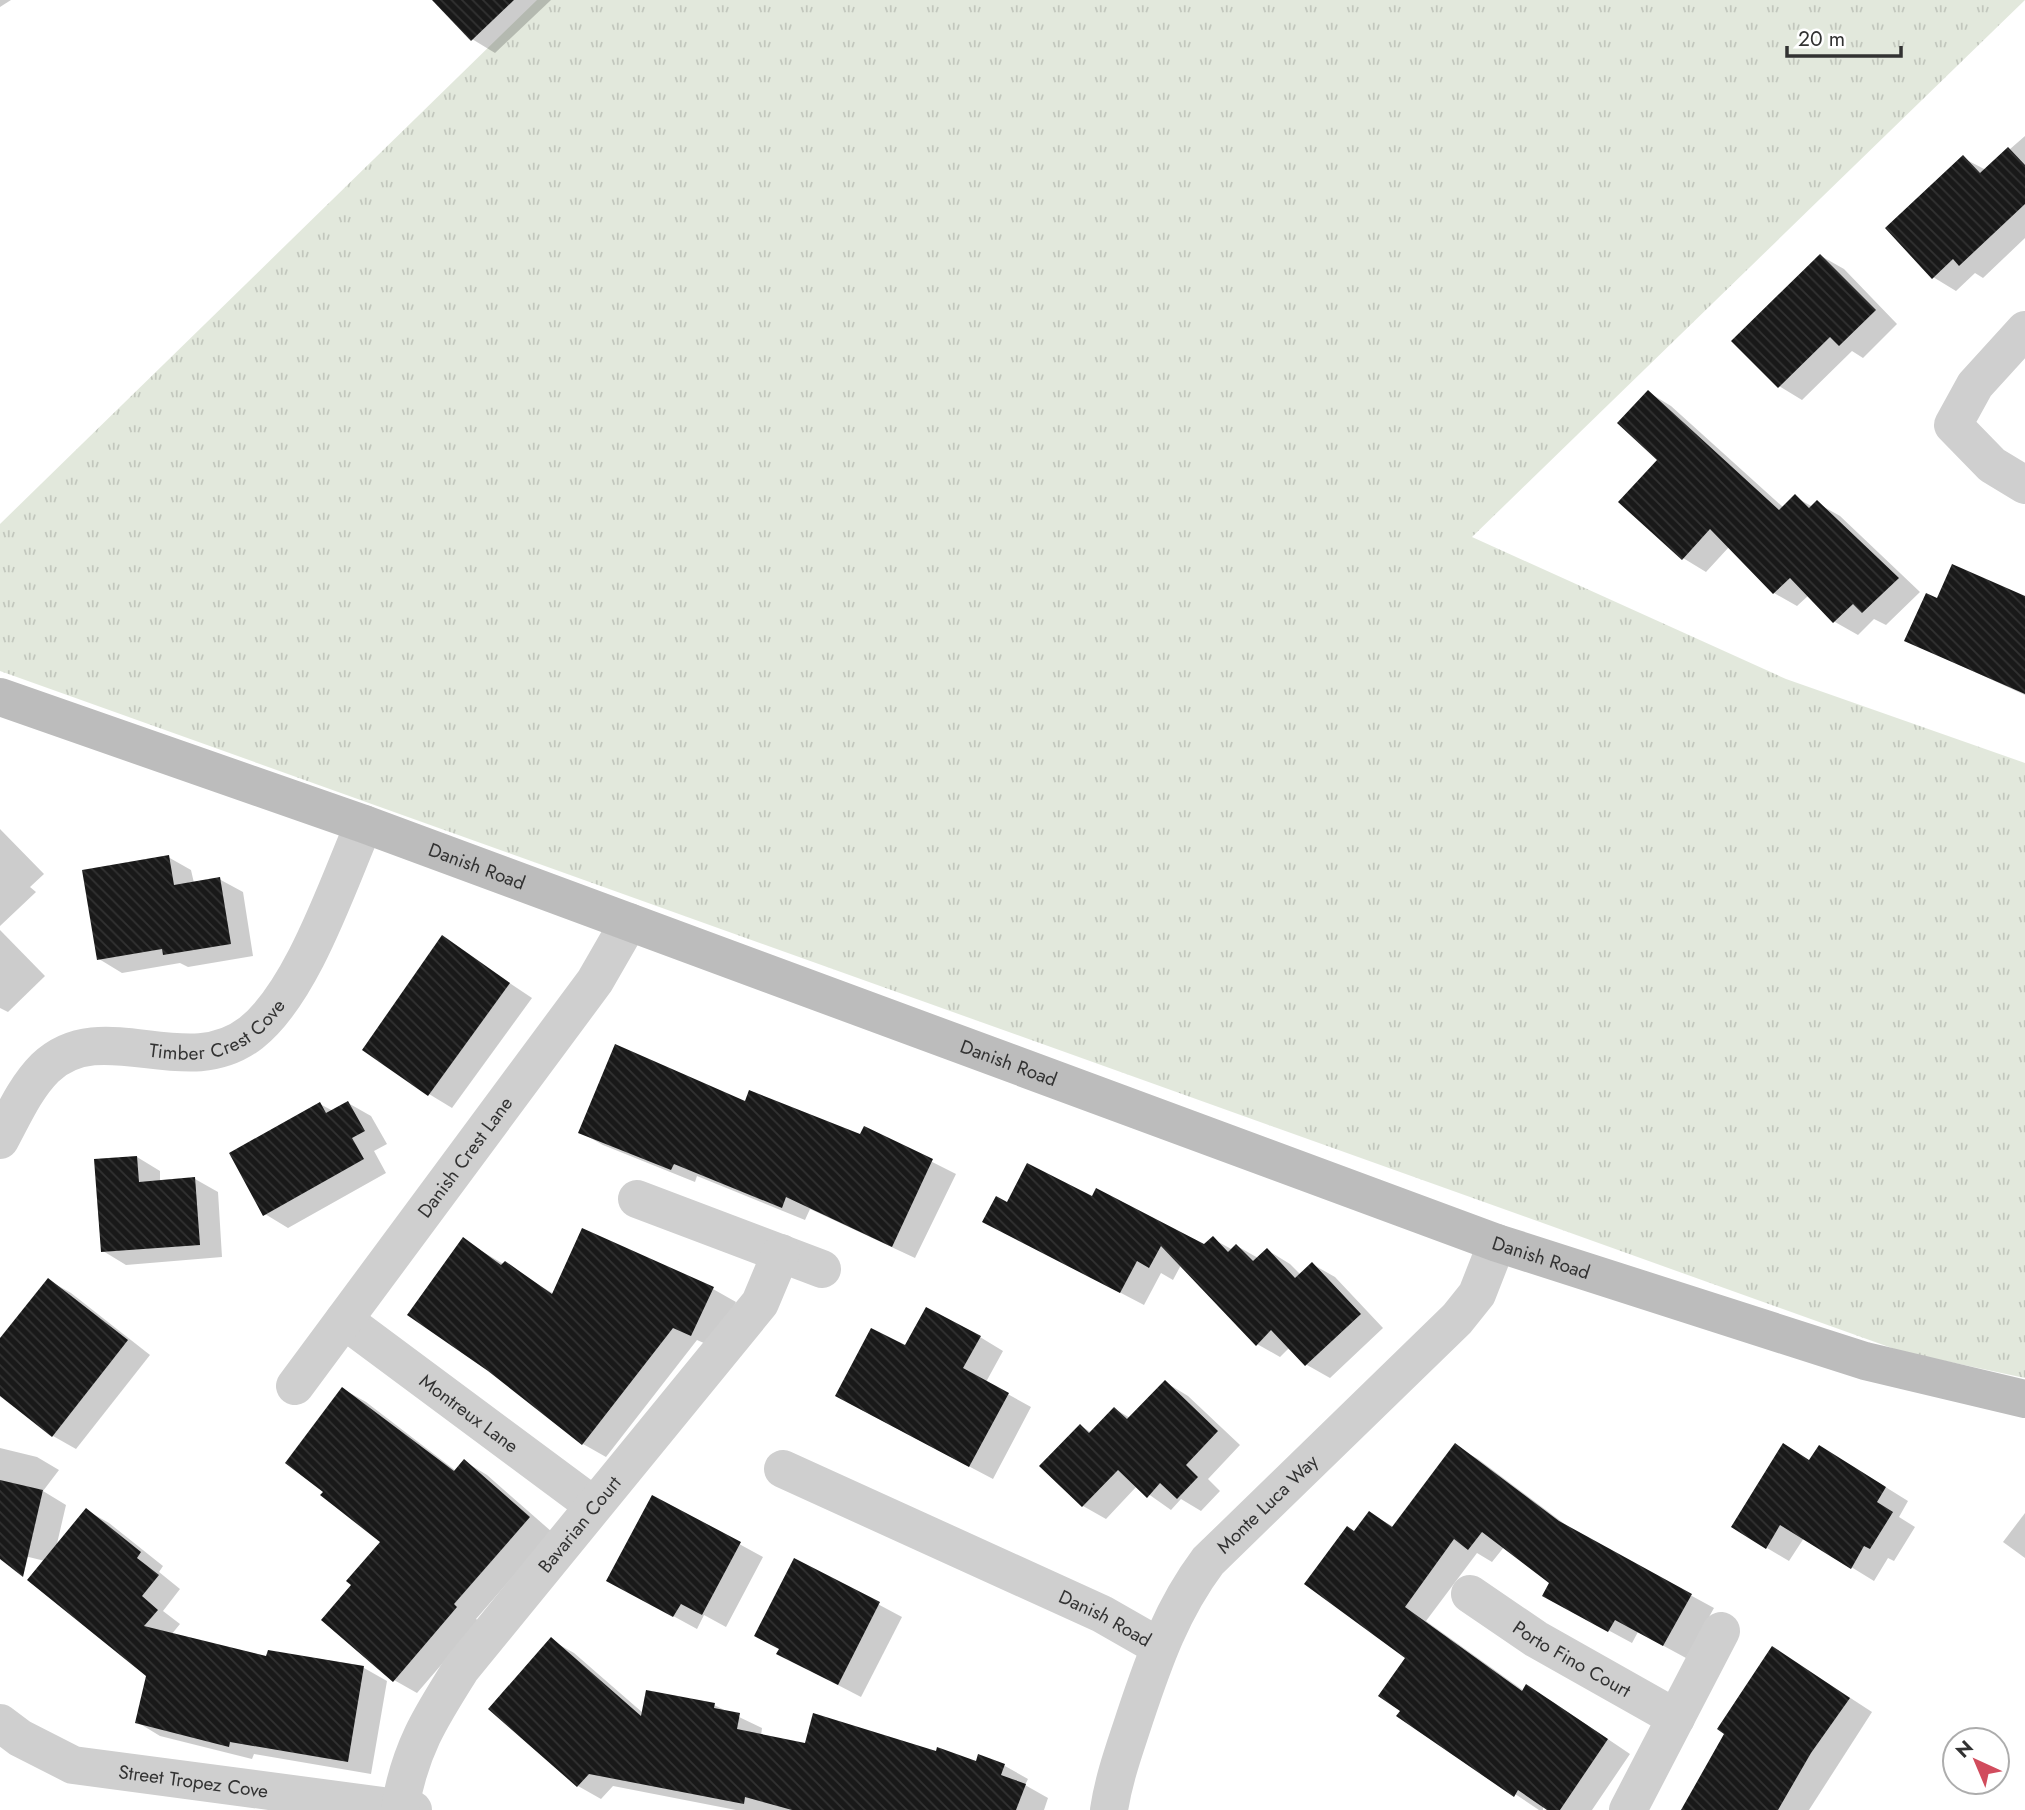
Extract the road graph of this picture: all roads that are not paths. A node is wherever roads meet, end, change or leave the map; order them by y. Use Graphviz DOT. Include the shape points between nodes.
graph roads {
  1 [pos="2025,330"];
  2 [pos="2025,485"];
  3 [pos="0,697"];
  4 [pos="364,824"];
  5 [pos="629,922"];
  6 [pos="0,1140"];
  7 [pos="637,1199"];
  8 [pos="1497,1243"];
  9 [pos="781,1254"];
  10 [pos="822,1269"];
  11 [pos="344,1320"];
  12 [pos="295,1386"];
  13 [pos="2025,1399"];
  14 [pos="783,1469"];
  15 [pos="593,1505"];
  16 [pos="1470,1594"];
  17 [pos="1721,1631"];
  18 [pos="1158,1646"];
  19 [pos="1676,1718"];
  20 [pos="0,1723"];
  21 [pos="407,1809"];
  22 [pos="1109,1810"];
  23 [pos="1628,1810"];
  1 -- 2 [label="street" via="1975,385 1952,425 1992,465"];
  3 -- 4 [label="street, Danish Road"];
  4 -- 5 [label="street, Danish Road"];
  4 -- 6 [label="street, Timber Crest Cove" via="313,943 279,1003 251,1033 211,1053 168,1054 108,1045 71,1049 45,1068 26,1092"];
  5 -- 8 [label="street, Danish Road"];
  5 -- 11 [label="street, Danish Crest Lane" via="596,981"];
  7 -- 9 [label="street"];
  8 -- 13 [label="street, Danish Road" via="1864,1361"];
  8 -- 18 [label="street, Monte Luca Way" via="1477,1294 1457,1320 1208,1561 1184,1593"];
  9 -- 10 [label="street"];
  9 -- 15 [label="street, Bavarian Court" via="760,1303"];
  11 -- 12 [label="street, Danish Crest Lane"];
  11 -- 15 [label="street, Montreux Lane"];
  14 -- 18 [label="street, Danish Road" via="1102,1614"];
  15 -- 21 [label="street, Bavarian Court" via="454,1679 428,1720 406,1770"];
  16 -- 19 [label="street, Porto Fino Court" via="1536,1639"];
  17 -- 19 [label="street"];
  18 -- 22 [label="street, Monte Luca Way" via="1115,1773"];
  19 -- 23 [label="street"];
  20 -- 21 [label="street, Street Tropez Cove" via="73,1765"];
}
